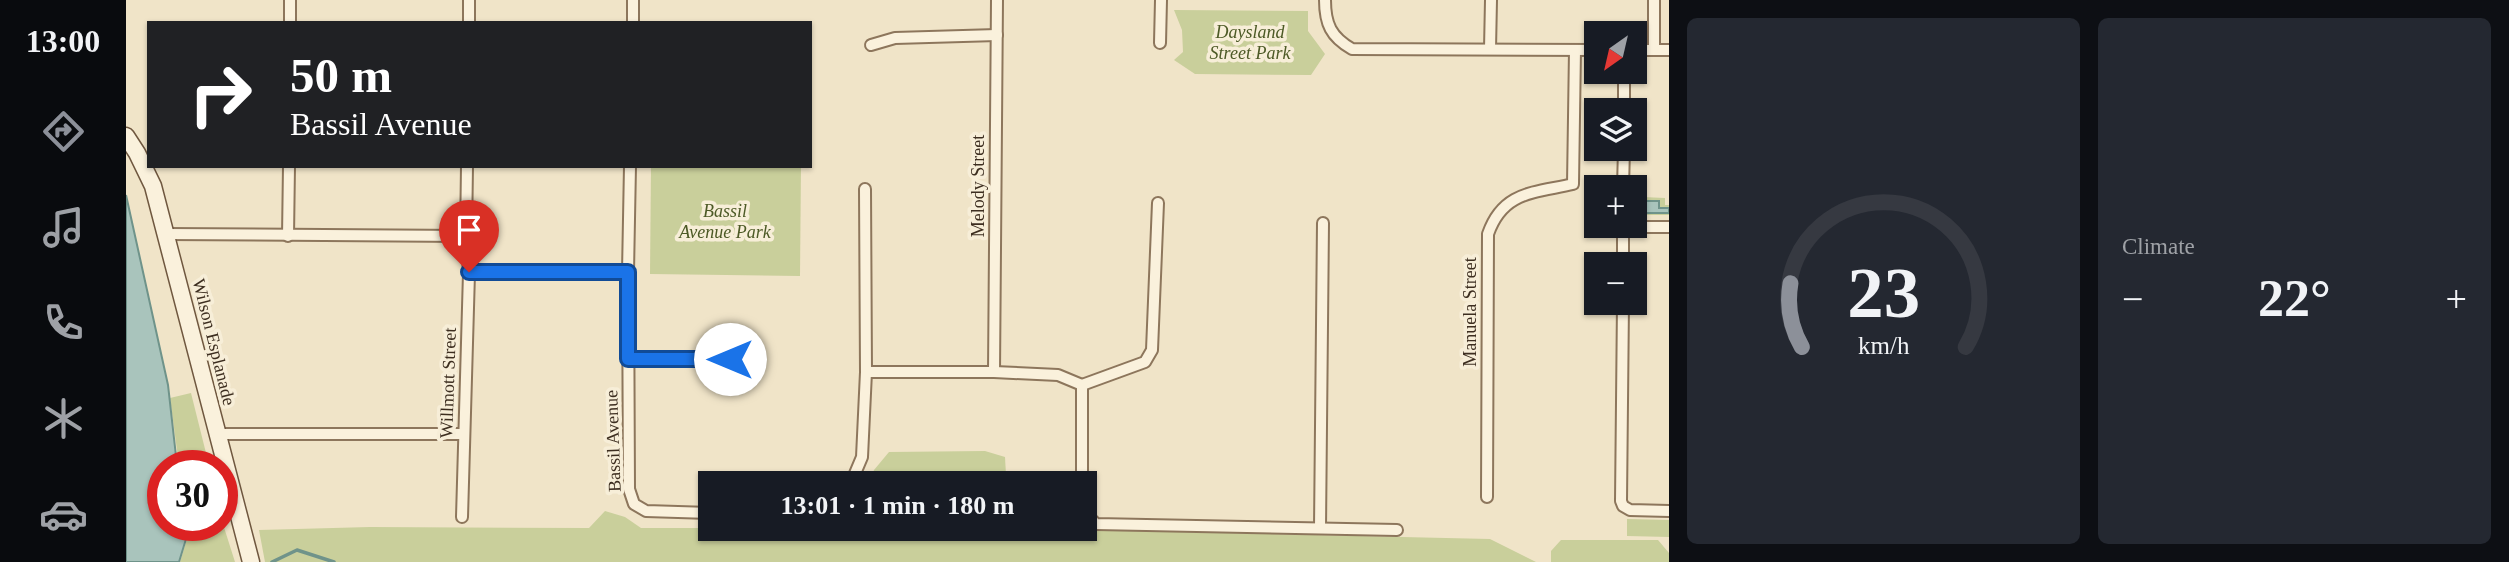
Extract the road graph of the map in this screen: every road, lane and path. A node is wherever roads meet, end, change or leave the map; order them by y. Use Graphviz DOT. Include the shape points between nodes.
graph roads {
  1 [pos="290,0"];
  2 [pos="469,0"];
  3 [pos="633,0"];
  4 [pos="997,0"];
  5 [pos="1161,0"];
  6 [pos="1325,0"];
  7 [pos="1491,0"];
  8 [pos="1654,0"];
  9 [pos="290,21"];
  10 [pos="469,21"];
  11 [pos="633,21"];
  12 [pos="997,35"];
  13 [pos="1160,43"];
  14 [pos="871,45"];
  15 [pos="1490,49"];
  16 [pos="1575,50"];
  17 [pos="1584,50"];
  18 [pos="1647,50"];
  19 [pos="1654,50"];
  20 [pos="1669,50"];
  21 [pos="126,136"];
  22 [pos="289,168"];
  23 [pos="467,168"];
  24 [pos="630,168"];
  25 [pos="865,189"];
  26 [pos="1158,203"];
  27 [pos="1323,223"];
  28 [pos="1647,227"];
  29 [pos="1669,227"];
  30 [pos="166,233"];
  31 [pos="288,236"];
  32 [pos="466,236"];
  33 [pos="469,272"];
  34 [pos="628,272"];
  35 [pos="1623,315"];
  36 [pos="628,359"];
  37 [pos="730,359"];
  38 [pos="866,372"];
  39 [pos="994,372"];
  40 [pos="1082,385"];
  41 [pos="217,434"];
  42 [pos="464,434"];
  43 [pos="856,471"];
  44 [pos="1082,471"];
  45 [pos="1487,497"];
  46 [pos="1669,511"];
  47 [pos="698,513"];
  48 [pos="462,517"];
  49 [pos="1097,524"];
  50 [pos="1320,528"];
  51 [pos="1397,530"];
  52 [pos="251,562"];
  1 -- 9 [label="street"];
  2 -- 10 [label="street"];
  3 -- 11 [label="street"];
  4 -- 12 [label="street, Melody Street"];
  5 -- 13 [label="street"];
  6 -- 15 [label="street" via="1329,29 1352,49"];
  7 -- 15 [label="street"];
  8 -- 19 [label="street"];
  12 -- 14 [label="street" via="895,38"];
  12 -- 39 [label="street, Melody Street"];
  15 -- 16 [label="street"];
  16 -- 17 [label="street"];
  16 -- 45 [label="street, Manuela Street" via="1573,184 1514,198 1501,207 1488,234"];
  18 -- 19 [label="street"];
  19 -- 20 [label="street"];
  21 -- 30 [label="street, Wilson Esplanade" via="150,178"];
  22 -- 31 [label="street"];
  23 -- 32 [label="street, Willmott Street"];
  24 -- 34 [label="street, Bassil Avenue"];
  25 -- 38 [label="street"];
  26 -- 40 [label="street" via="1152,350 1144,362"];
  27 -- 50 [label="street"];
  28 -- 29 [label="street"];
  30 -- 31 [label="street"];
  30 -- 41 [label="street, Wilson Esplanade"];
  31 -- 32 [label="street"];
  32 -- 33 [label="street, Willmott Street"];
  33 -- 34 [label="street"];
  33 -- 42 [label="street, Willmott Street"];
  34 -- 36 [label="street, Bassil Avenue"];
  35 -- 46 [label="street" via="1621,501 1630,510"];
  36 -- 37 [label="street"];
  36 -- 47 [label="street, Bassil Avenue" via="629,489 634,504 646,511"];
  38 -- 39 [label="street"];
  38 -- 43 [label="street" via="862,457"];
  39 -- 40 [label="street" via="1058,375"];
  40 -- 44 [label="street"];
  41 -- 42 [label="street"];
  41 -- 52 [label="street, Wilson Esplanade"];
  42 -- 48 [label="street, Willmott Street"];
  49 -- 50 [label="street"];
  50 -- 51 [label="street"];
}
